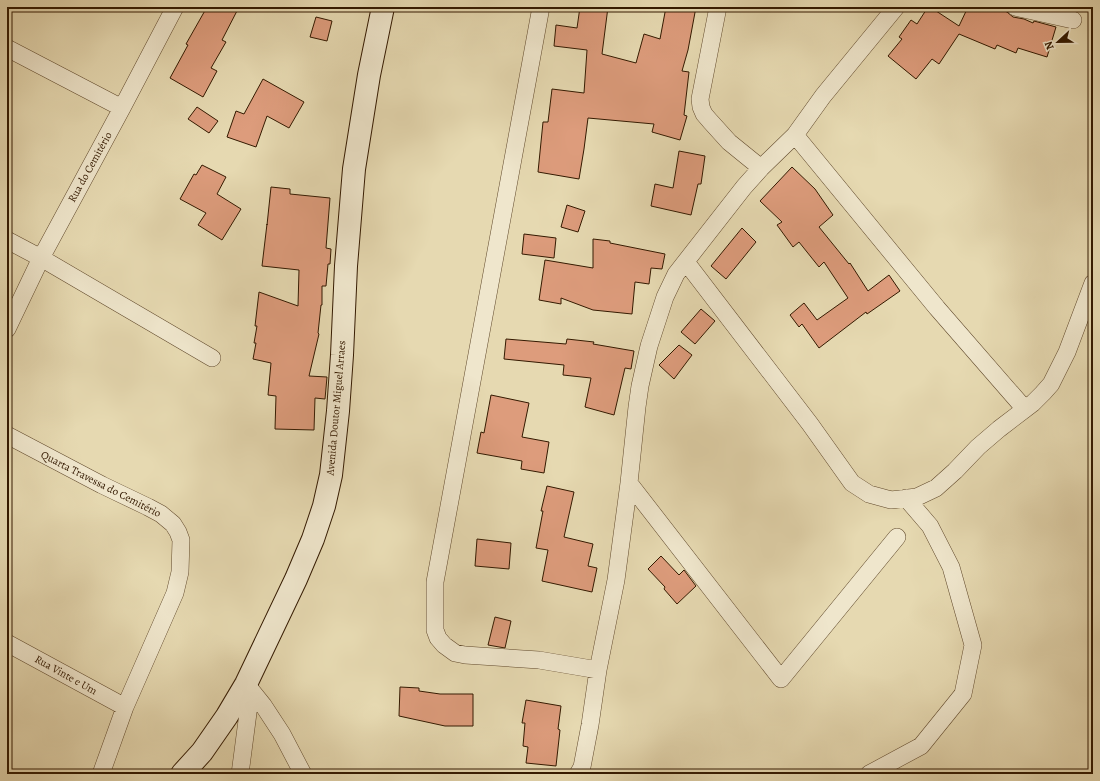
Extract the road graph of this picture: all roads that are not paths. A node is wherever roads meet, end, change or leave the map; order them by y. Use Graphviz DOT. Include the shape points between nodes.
graph roads {
  1 [pos="175,7"];
  2 [pos="541,7"];
  3 [pos="718,7"];
  4 [pos="896,7"];
  5 [pos="1015,7"];
  6 [pos="381,8"];
  7 [pos="1074,20"];
  8 [pos="7,48"];
  9 [pos="122,108"];
  10 [pos="795,135"];
  11 [pos="761,168"];
  12 [pos="7,240"];
  13 [pos="41,258"];
  14 [pos="686,262"];
  15 [pos="1093,283"];
  16 [pos="7,329"];
  17 [pos="212,358"];
  18 [pos="1024,408"];
  19 [pos="7,435"];
  20 [pos="629,483"];
  21 [pos="906,498"];
  22 [pos="897,537"];
  23 [pos="7,643"];
  24 [pos="598,670"];
  25 [pos="249,687"];
  26 [pos="125,708"];
  27 [pos="101,774"];
  28 [pos="182,774"];
  29 [pos="240,774"];
  30 [pos="303,774"];
  31 [pos="578,774"];
  32 [pos="869,774"];
  1 -- 9 [label="street, Rua do Cemitério"];
  2 -- 24 [label="street" via="435,582 435,630 444,645 455,653 539,660"];
  3 -- 11 [label="street" via="700,99 701,106 704,114 729,142"];
  4 -- 10 [label="street" via="822,96"];
  5 -- 7 [label="street"];
  6 -- 25 [label="main road, Avenida Doutor Miguel Arraes" via="354,169 338,411 331,475 313,539"];
  8 -- 9 [label="street"];
  9 -- 13 [label="street, Rua do Cemitério"];
  10 -- 11 [label="street"];
  10 -- 18 [label="street" via="937,308"];
  11 -- 14 [label="street"];
  12 -- 13 [label="street"];
  13 -- 16 [label="street, Rua do Cemitério"];
  13 -- 17 [label="street"];
  14 -- 20 [label="street" via="676,274 665,297 649,346 637,407"];
  14 -- 21 [label="street" via="852,483 869,494 891,500"];
  15 -- 18 [label="street" via="1051,384"];
  18 -- 21 [label="street" via="998,428 936,488 917,497"];
  19 -- 26 [label="street, Quarta Travessa do Cemitério" via="161,514 178,532 181,540 180,572 175,592"];
  20 -- 22 [label="street" via="781,679"];
  20 -- 24 [label="street" via="616,580"];
  21 -- 32 [label="street" via="930,526 951,567 973,645 963,694 921,746"];
  23 -- 26 [label="street, Rua Vinte e Um"];
  24 -- 31 [label="street" via="582,767"];
  25 -- 28 [label="main road, Avenida Doutor Miguel Arraes" via="202,752"];
  25 -- 29 [label="street"];
  25 -- 30 [label="street" via="282,734"];
  26 -- 27 [label="street, Quarta Travessa do Cemitério"];
}
